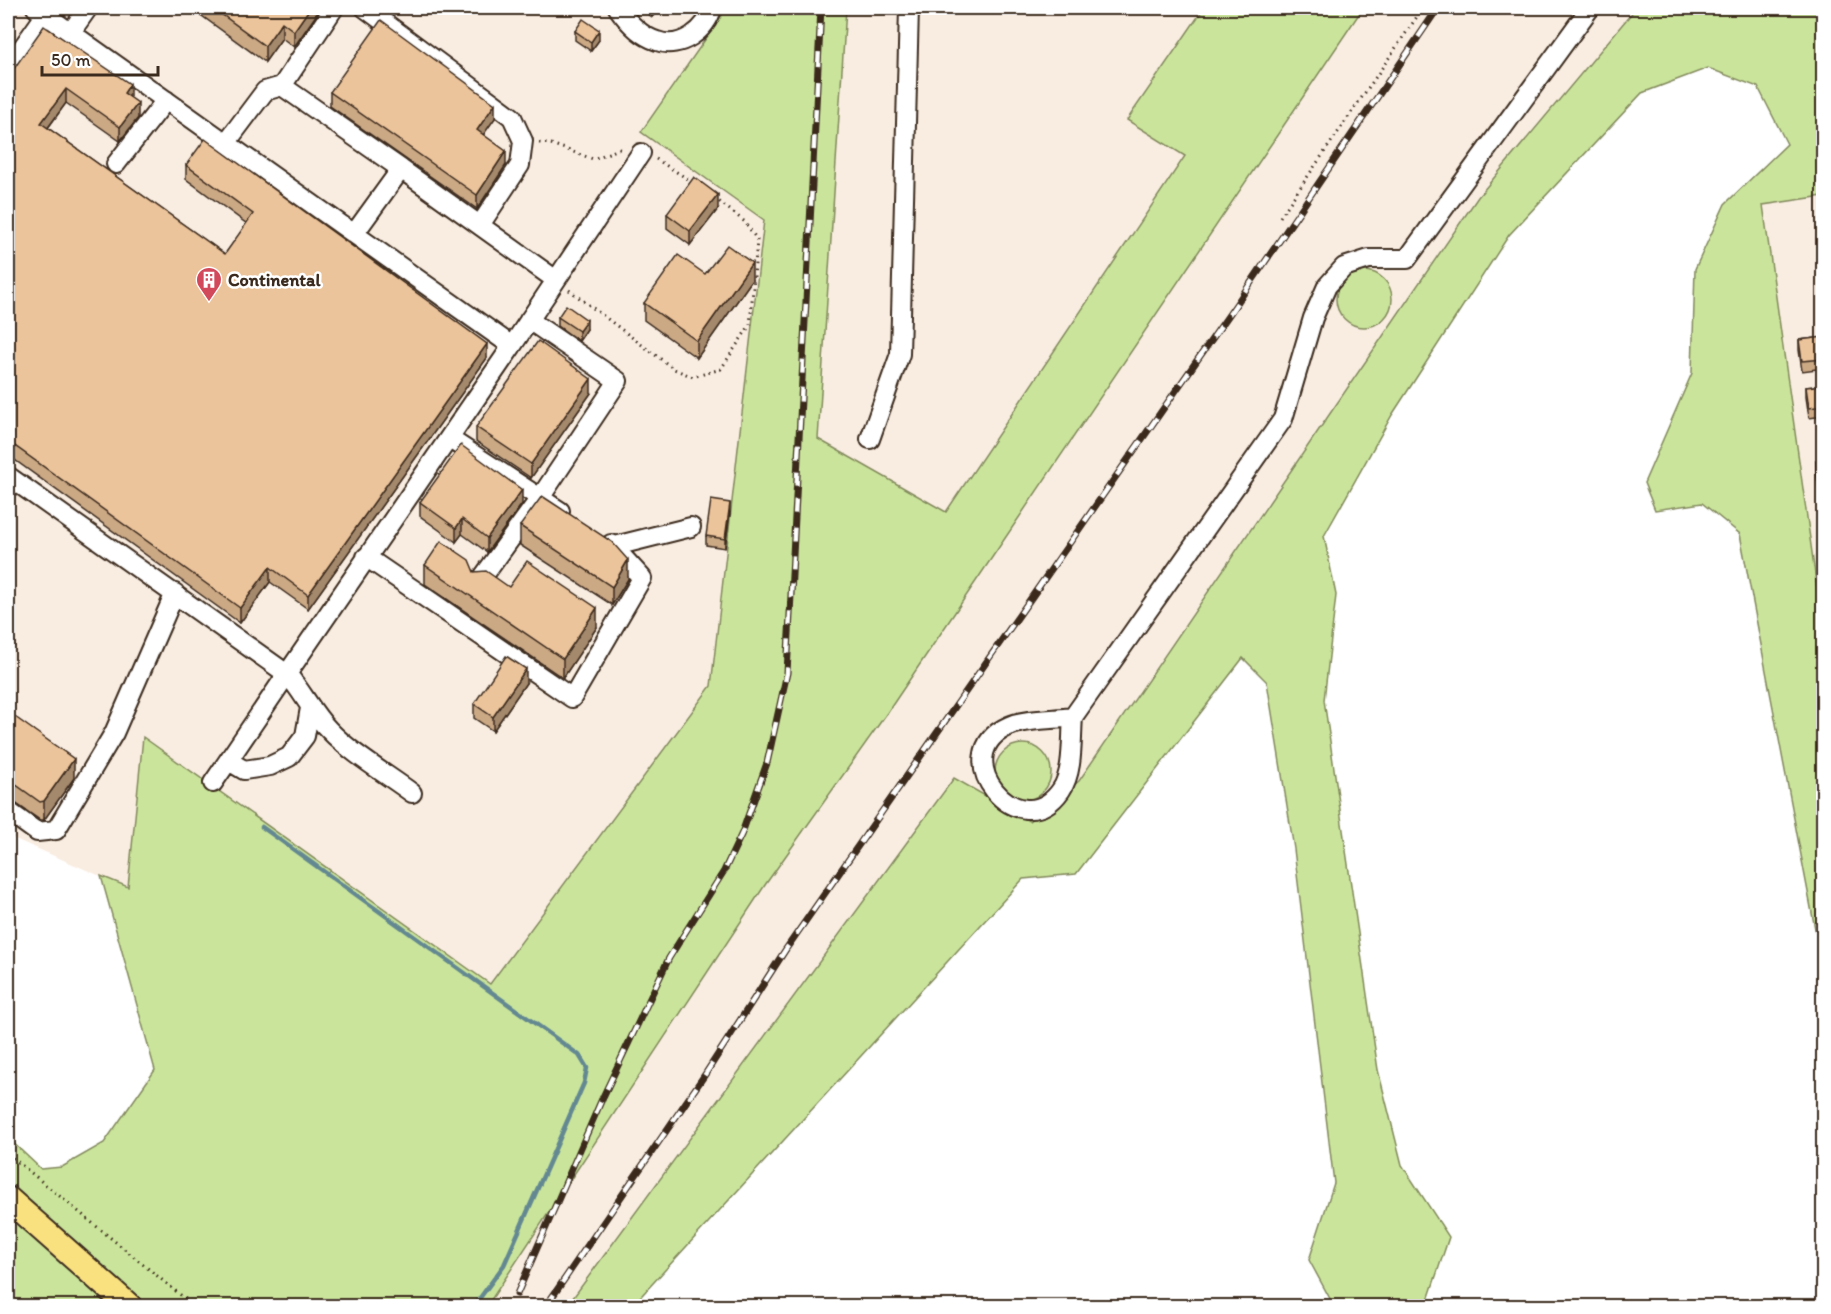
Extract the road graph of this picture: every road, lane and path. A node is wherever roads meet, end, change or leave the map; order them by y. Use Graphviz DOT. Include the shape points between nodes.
graph roads {
  1 [pos="88,8"];
  2 [pos="334,8"];
  3 [pos="365,8"];
  4 [pos="618,8"];
  5 [pos="712,8"];
  6 [pos="909,8"];
  7 [pos="1423,8"];
  8 [pos="1590,8"];
  9 [pos="41,11"];
  10 [pos="71,32"];
  11 [pos="8,68"];
  12 [pos="282,86"];
  13 [pos="165,100"];
  14 [pos="523,141"];
  15 [pos="226,143"];
  16 [pos="641,153"];
  17 [pos="117,164"];
  18 [pos="401,169"];
  19 [pos="703,190"];
  20 [pos="713,197"];
  21 [pos="1280,217"];
  22 [pos="480,225"];
  23 [pos="354,234"];
  24 [pos="556,280"];
  25 [pos="529,320"];
  26 [pos="512,346"];
  27 [pos="449,438"];
  28 [pos="870,439"];
  29 [pos="8,476"];
  30 [pos="540,498"];
  31 [pos="578,522"];
  32 [pos="690,527"];
  33 [pos="597,534"];
  34 [pos="615,546"];
  35 [pos="366,557"];
  36 [pos="480,581"];
  37 [pos="175,593"];
  38 [pos="287,674"];
  39 [pos="310,708"];
  40 [pos="1073,717"];
  41 [pos="228,761"];
  42 [pos="213,783"];
  43 [pos="412,793"];
  44 [pos="8,811"];
  45 [pos="8,1154"];
  46 [pos="8,1199"];
  47 [pos="129,1306"];
  48 [pos="195,1306"];
  1 -- 10 [label="lane"];
  2 -- 12 [label="lane"];
  3 -- 14 [label="lane" via="513,117"];
  4 -- 5 [label="lane" via="637,30 659,42 686,39 701,30"];
  6 -- 28 [label="lane" via="900,354"];
  7 -- 21 [label="path"];
  8 -- 40 [label="lane" via="1407,259 1369,259 1344,267 1327,286 1313,318 1283,419"];
  9 -- 10 [label="lane"];
  9 -- 11 [label="lane"];
  10 -- 13 [label="lane"];
  12 -- 15 [label="lane" via="265,91"];
  12 -- 18 [label="lane"];
  13 -- 15 [label="lane"];
  13 -- 17 [label="lane"];
  14 -- 16 [label="path" via="551,144 593,159 619,149"];
  14 -- 22 [label="lane" via="520,165"];
  15 -- 23 [label="lane"];
  16 -- 19 [label="path" via="665,163"];
  16 -- 24 [label="lane"];
  18 -- 22 [label="lane"];
  18 -- 23 [label="lane"];
  20 -- 24 [label="path" via="745,222 757,240 750,325 721,369 693,377 674,369"];
  22 -- 24 [label="lane"];
  23 -- 26 [label="lane"];
  24 -- 25 [label="lane"];
  25 -- 26 [label="lane"];
  25 -- 30 [label="lane" via="618,381"];
  26 -- 27 [label="lane"];
  27 -- 30 [label="lane"];
  27 -- 35 [label="lane"];
  29 -- 37 [label="lane"];
  30 -- 31 [label="lane"];
  30 -- 36 [label="lane"];
  32 -- 34 [label="lane"];
  33 -- 34 [label="lane"];
  34 -- 35 [label="lane" via="642,578 572,698"];
  35 -- 38 [label="lane"];
  37 -- 38 [label="lane"];
  37 -- 44 [label="lane" via="114,733 56,830 37,832"];
  38 -- 39 [label="lane" via="301,689"];
  38 -- 41 [label="lane"];
  39 -- 41 [label="lane" via="304,736 289,757 270,766 244,770"];
  39 -- 43 [label="lane" via="330,732"];
  40 -- 40 [label="lane" via="1066,781 1055,797 1039,806 1019,808 1001,800 985,775 988,746 994,738 1019,723"];
  41 -- 42 [label="lane"];
  45 -- 48 [label="path"];
  46 -- 47 [label="main road"];
}
